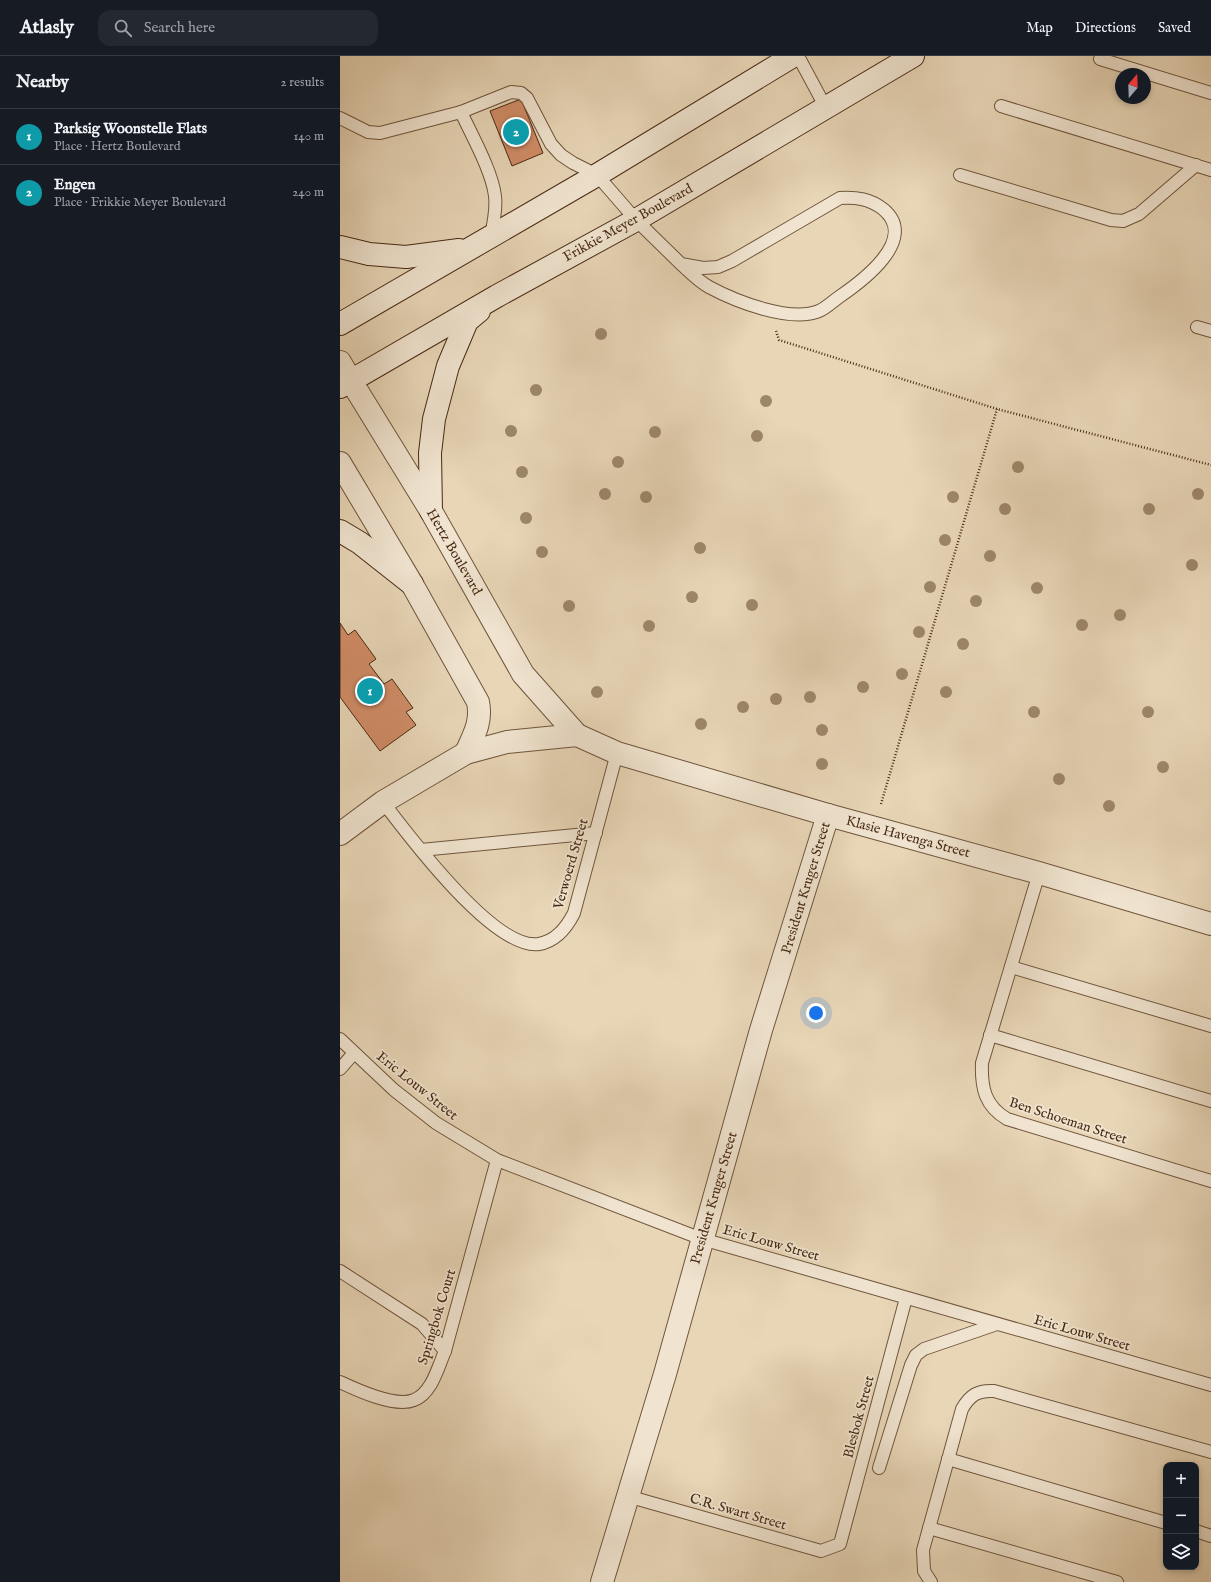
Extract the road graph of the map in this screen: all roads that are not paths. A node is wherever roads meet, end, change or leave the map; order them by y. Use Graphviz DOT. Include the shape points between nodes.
graph roads {
  1 [pos="793,56"];
  2 [pos="798,56"];
  3 [pos="913,56"];
  4 [pos="1100,59"];
  5 [pos="1211,93"];
  6 [pos="1001,106"];
  7 [pos="826,108"];
  8 [pos="461,112"];
  9 [pos="340,118"];
  10 [pos="1196,165"];
  11 [pos="1211,170"];
  12 [pos="597,175"];
  13 [pos="960,175"];
  14 [pos="636,220"];
  15 [pos="491,237"];
  16 [pos="340,248"];
  17 [pos="470,248"];
  18 [pos="681,264"];
  19 [pos="497,296"];
  20 [pos="340,324"];
  21 [pos="1196,327"];
  22 [pos="1211,332"];
  23 [pos="344,377"];
  24 [pos="340,463"];
  25 [pos="431,511"];
  26 [pos="340,531"];
  27 [pos="412,584"];
  28 [pos="577,735"];
  29 [pos="466,753"];
  30 [pos="617,753"];
  31 [pos="383,802"];
  32 [pos="828,815"];
  33 [pos="596,833"];
  34 [pos="340,834"];
  35 [pos="421,850"];
  36 [pos="1039,873"];
  37 [pos="1211,924"];
  38 [pos="1010,967"];
  39 [pos="1211,1026"];
  40 [pos="990,1035"];
  41 [pos="340,1039"];
  42 [pos="354,1053"];
  43 [pos="340,1069"];
  44 [pos="1211,1101"];
  45 [pos="497,1160"];
  46 [pos="1211,1181"];
  47 [pos="702,1239"];
  48 [pos="340,1271"];
  49 [pos="906,1298"];
  50 [pos="997,1324"];
  51 [pos="445,1351"];
  52 [pos="340,1382"];
  53 [pos="1211,1385"];
  54 [pos="1211,1452"];
  55 [pos="948,1459"];
  56 [pos="879,1468"];
  57 [pos="627,1496"];
  58 [pos="1163,1522"];
  59 [pos="929,1528"];
  60 [pos="1199,1532"];
  61 [pos="1211,1536"];
  62 [pos="840,1544"];
  63 [pos="602,1582"];
  64 [pos="931,1582"];
  65 [pos="1117,1582"];
  1 -- 12 [label="street"];
  2 -- 7 [label="lane"];
  3 -- 7 [label="street, Frikkie Meyer Boulevard"];
  4 -- 5 [label="lane"];
  6 -- 10 [label="lane"];
  7 -- 14 [label="street, Frikkie Meyer Boulevard"];
  8 -- 9 [label="lane" via="380,134 357,128"];
  8 -- 12 [label="lane" via="511,92 521,94 527,98 551,144 561,155"];
  8 -- 15 [label="lane" via="492,183 495,208"];
  10 -- 11 [label="lane"];
  10 -- 13 [label="lane" via="1139,214 1123,221 1111,220"];
  12 -- 14 [label="lane"];
  12 -- 15 [label="street"];
  14 -- 18 [label="lane"];
  14 -- 19 [label="street, Frikkie Meyer Boulevard"];
  15 -- 17 [label="street"];
  16 -- 17 [label="street" via="369,254 406,257"];
  17 -- 20 [label="street"];
  18 -- 18 [label="lane" via="703,268 718,267 840,198 866,200 886,212 895,231 893,243 885,257 858,284 819,311 808,314 769,310 739,300 709,287"];
  19 -- 23 [label="street, Frikkie Meyer Boulevard"];
  19 -- 25 [label="street" via="467,321 448,366 434,419 430,453"];
  21 -- 22 [label="lane"];
  23 -- 25 [label="street, Hertz Boulevard"];
  24 -- 27 [label="street"];
  25 -- 28 [label="street, Hertz Boulevard" via="523,674"];
  26 -- 27 [label="street" via="360,543"];
  27 -- 29 [label="street" via="478,702 479,725"];
  28 -- 29 [label="street, Klasie Havenga Street" via="507,742"];
  28 -- 30 [label="street, Klasie Havenga Street"];
  29 -- 31 [label="street, Klasie Havenga Street"];
  30 -- 32 [label="street, Klasie Havenga Street"];
  30 -- 33 [label="lane, Verwoerd Street"];
  31 -- 34 [label="street, Klasie Havenga Street"];
  31 -- 35 [label="lane, Verwoerd Street"];
  32 -- 36 [label="street, Klasie Havenga Street"];
  32 -- 47 [label="street, President Kruger Street" via="761,1030"];
  33 -- 35 [label="lane"];
  33 -- 35 [label="lane, Verwoerd Street" via="574,913 567,926 552,940 538,944 521,941 489,921 445,879"];
  36 -- 37 [label="street, Klasie Havenga Street"];
  36 -- 38 [label="lane, Ben Schoeman Street"];
  38 -- 39 [label="lane"];
  38 -- 40 [label="lane, Ben Schoeman Street"];
  40 -- 44 [label="lane"];
  40 -- 46 [label="lane, Ben Schoeman Street" via="982,1063 981,1081 995,1112 1007,1119"];
  41 -- 42 [label="lane, Eric Louw Street"];
  42 -- 43 [label="lane"];
  42 -- 45 [label="lane, Eric Louw Street" via="394,1090 436,1123"];
  45 -- 47 [label="lane, Eric Louw Street"];
  45 -- 51 [label="lane, Springbok Court"];
  47 -- 49 [label="lane, Eric Louw Street"];
  47 -- 57 [label="street, President Kruger Street" via="665,1374"];
  48 -- 51 [label="lane" via="422,1324"];
  49 -- 50 [label="lane, Eric Louw Street"];
  49 -- 62 [label="lane, Blesbok Street"];
  50 -- 53 [label="lane, Eric Louw Street"];
  50 -- 56 [label="lane" via="936,1344 916,1355"];
  51 -- 52 [label="lane, Springbok Court" via="434,1378 424,1392 414,1400 397,1402"];
  54 -- 55 [label="lane" via="983,1390 974,1393 962,1409"];
  55 -- 58 [label="lane"];
  55 -- 59 [label="lane"];
  57 -- 62 [label="lane, C.R. Swart Street" via="821,1551"];
  57 -- 63 [label="street, President Kruger Street"];
  59 -- 64 [label="lane" via="922,1561 924,1571"];
  59 -- 65 [label="lane"];
  60 -- 61 [label="lane"];
}
